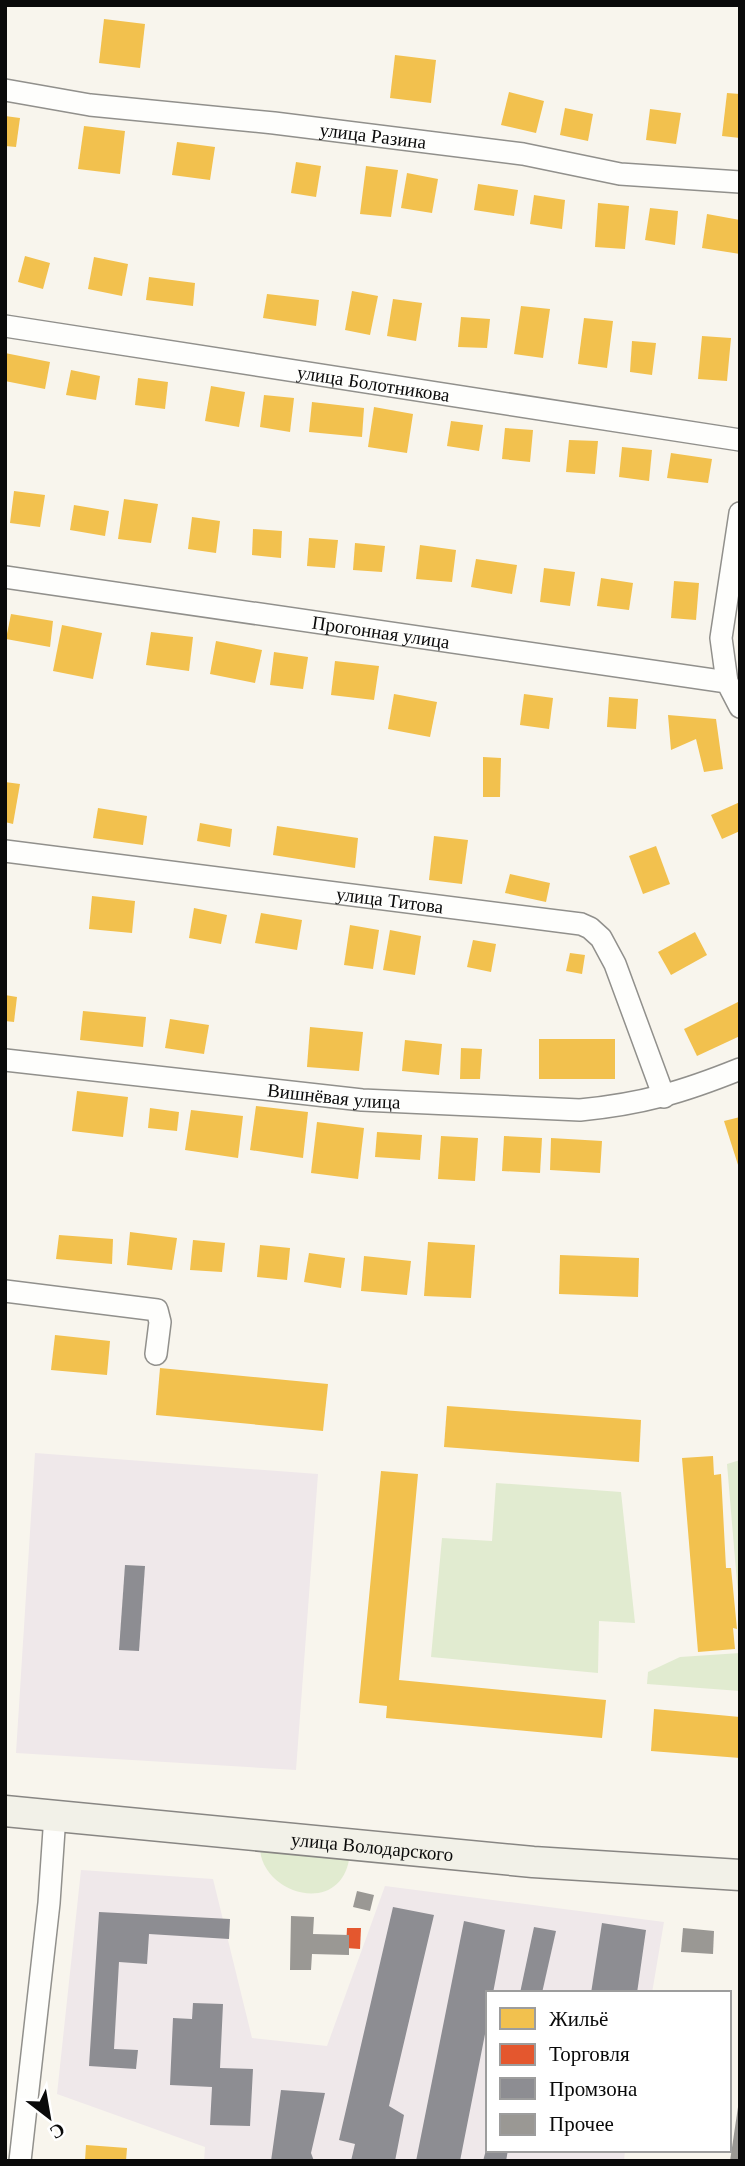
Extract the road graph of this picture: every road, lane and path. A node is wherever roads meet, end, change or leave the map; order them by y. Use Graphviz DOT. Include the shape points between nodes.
graph roads {
  1 [pos="5,90"];
  2 [pos="740,182"];
  3 [pos="5,326"];
  4 [pos="740,440"];
  5 [pos="740,513"];
  6 [pos="5,578"];
  7 [pos="727,682"];
  8 [pos="740,707"];
  9 [pos="5,850"];
  10 [pos="5,1060"];
  11 [pos="740,1069"];
  12 [pos="663,1097"];
  13 [pos="5,1291"];
  14 [pos="156,1354"];
  15 [pos="5,1811"];
  16 [pos="55,1815"];
  17 [pos="740,1875"];
  18 [pos="20,2161"];
  1 -- 2 [label="street, улица Разина" via="90,105 523,154 620,174"];
  3 -- 4 [label="street, улица Болотникова"];
  5 -- 7 [label="street" via="721,638"];
  6 -- 7 [label="street, Прогонная улица"];
  7 -- 8 [label="street"];
  9 -- 12 [label="street, улица Титова" via="581,924 601,939 615,964"];
  10 -- 12 [label="street, Вишнёвая улица" via="362,1100 580,1110"];
  11 -- 12 [label="street, Вишнёвая улица"];
  13 -- 14 [label="street" via="157,1310"];
  15 -- 16 [label="main road, улица Володарского"];
  16 -- 17 [label="main road, улица Володарского" via="533,1862"];
  16 -- 18 [label="street" via="50,1903"];
}
